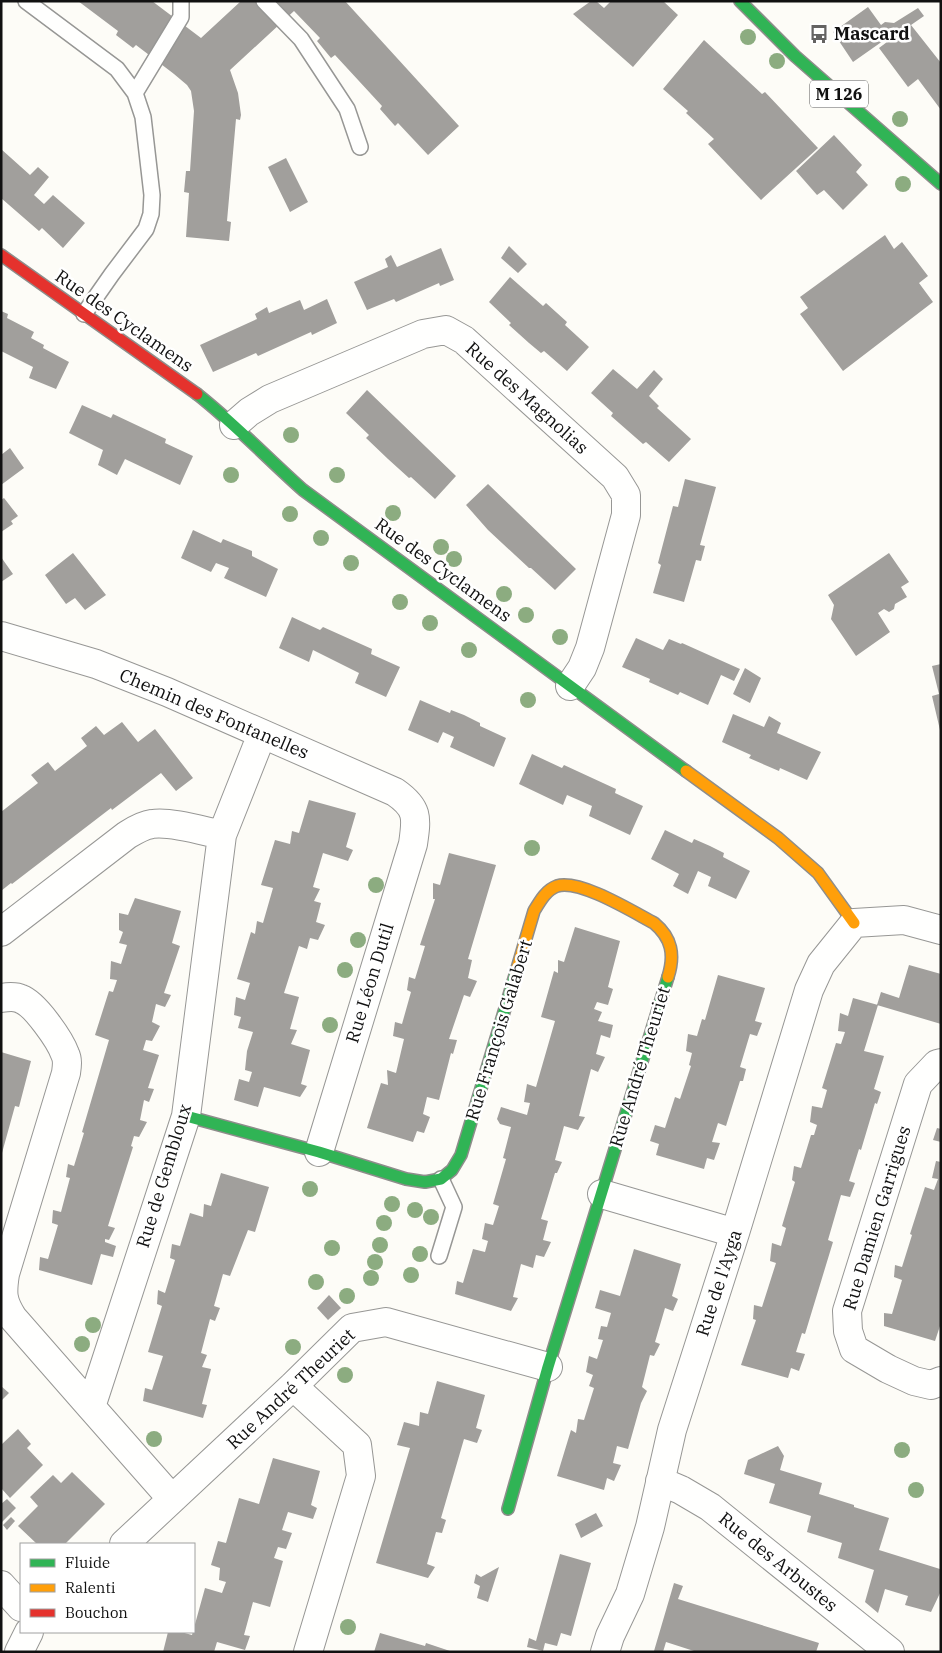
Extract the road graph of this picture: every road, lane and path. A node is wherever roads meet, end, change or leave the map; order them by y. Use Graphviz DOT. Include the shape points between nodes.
graph roads {
  1 [pos="26,1"];
  2 [pos="182,1"];
  3 [pos="264,1"];
  4 [pos="740,1"];
  5 [pos="135,93"];
  6 [pos="360,148"];
  7 [pos="941,184"];
  8 [pos="1,255"];
  9 [pos="84,314"];
  10 [pos="234,425"];
  11 [pos="1,636"];
  12 [pos="570,686"];
  13 [pos="262,734"];
  14 [pos="414,813"];
  15 [pos="222,835"];
  16 [pos="854,923"];
  17 [pos="941,930"];
  18 [pos="1,932"];
  19 [pos="670,940"];
  20 [pos="1,998"];
  21 [pos="941,1063"];
  22 [pos="186,1116"];
  23 [pos="319,1152"];
  24 [pos="441,1179"];
  25 [pos="602,1194"];
  26 [pos="735,1233"];
  27 [pos="439,1256"];
  28 [pos="548,1367"];
  29 [pos="941,1381"];
  30 [pos="293,1386"];
  31 [pos="91,1407"];
  32 [pos="660,1480"];
  33 [pos="172,1499"];
  34 [pos="508,1510"];
  35 [pos="125,1543"];
  36 [pos="1,1585"];
  37 [pos="20,1606"];
  38 [pos="28,1633"];
  39 [pos="19,1652"];
  40 [pos="308,1652"];
  41 [pos="605,1652"];
  42 [pos="890,1652"];
  1 -- 5 [label="lane" via="117,69"];
  2 -- 5 [label="lane" via="182,17"];
  3 -- 6 [label="lane" via="301,39 347,109"];
  4 -- 7 [label="street, M 126" via="795,56"];
  5 -- 9 [label="lane" via="143,117 152,195 151,214 146,229"];
  8 -- 9 [label="street, Rue des Cyclamens"];
  9 -- 10 [label="street, Rue des Cyclamens" via="198,395"];
  10 -- 12 [label="street, Rue des Cyclamens" via="303,490"];
  10 -- 12 [label="street, Rue des Magnolias" via="270,400 423,334 446,330 464,340 615,477 626,495 626,515 590,648"];
  11 -- 13 [label="street, Chemin des Fontanelles" via="96,664"];
  12 -- 16 [label="street, Rue des Cyclamens" via="778,838 818,873"];
  13 -- 14 [label="street, Chemin des Fontanelles" via="395,792 408,801"];
  13 -- 15 [label="street, Rue de Gembloux"];
  14 -- 23 [label="street, Rue Léon Dutil" via="413,844"];
  15 -- 18 [label="street" via="166,824 139,828"];
  15 -- 22 [label="street, Rue de Gembloux"];
  16 -- 17 [label="street" via="904,920"];
  16 -- 26 [label="street, Rue de l'Ayga" via="821,964 809,990"];
  19 -- 24 [label="street, Rue François Galabert" via="654,923 586,889 559,885 542,895 534,911 461,1155 452,1170"];
  19 -- 25 [label="street, Rue André Theuriet" via="670,970"];
  20 -- 31 [label="street" via="21,999 35,1008 60,1044 68,1062 5,1274 4,1304"];
  21 -- 29 [label="street, Rue Damien Garrigues" via="918,1084 847,1311 848,1331 854,1349 914,1381 931,1385"];
  22 -- 23 [label="street"];
  22 -- 31 [label="street, Rue de Gembloux"];
  23 -- 24 [label="street" via="406,1179 424,1182"];
  24 -- 27 [label="lane" via="454,1207"];
  25 -- 26 [label="street"];
  25 -- 28 [label="street, Rue André Theuriet"];
  26 -- 32 [label="street, Rue de l'Ayga" via="672,1430"];
  28 -- 30 [label="street, Rue André Theuriet" via="386,1322 352,1328"];
  28 -- 34 [label="street, Rue André Theuriet"];
  30 -- 33 [label="street, Rue André Theuriet"];
  30 -- 40 [label="street" via="357,1445 361,1476"];
  31 -- 33 [label="street"];
  32 -- 41 [label="street, Rue de l'Ayga" via="630,1594"];
  32 -- 42 [label="street, Rue des Arbustes" via="710,1507"];
  33 -- 35 [label="street, Rue André Theuriet"];
  36 -- 37 [label="street"];
  38 -- 39 [label="street"];
}
